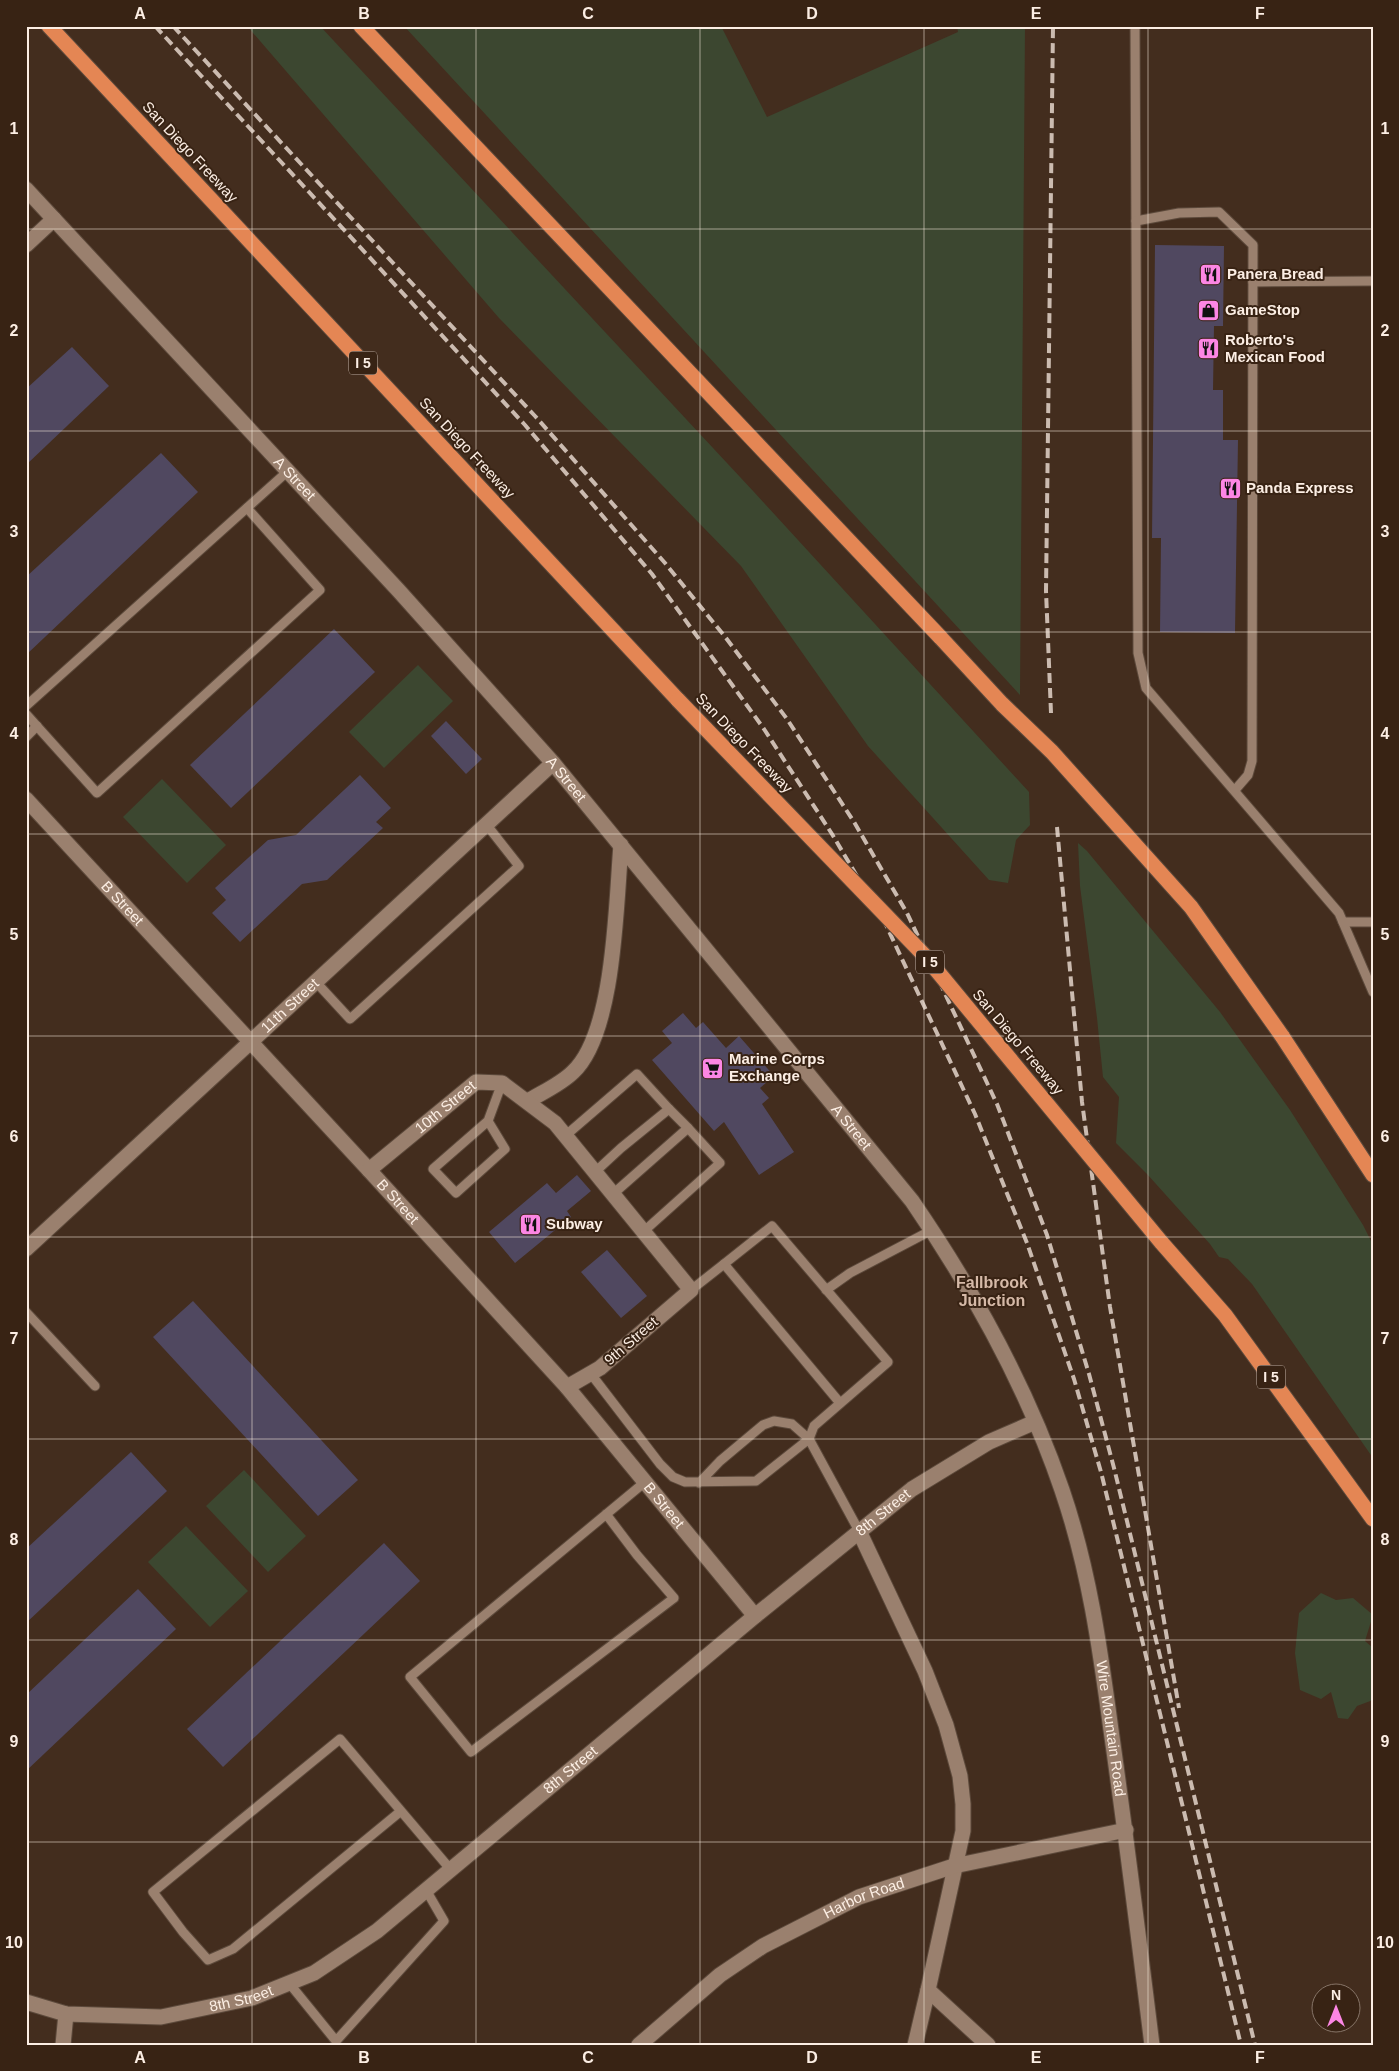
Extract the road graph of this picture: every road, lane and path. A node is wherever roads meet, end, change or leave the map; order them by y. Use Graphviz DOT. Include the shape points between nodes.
graph roads {
  1 [pos="49,26"];
  2 [pos="361,26"];
  3 [pos="1135,26"];
  4 [pos="26,189"];
  5 [pos="54,219"];
  6 [pos="1136,221"];
  7 [pos="26,245"];
  8 [pos="1373,280"];
  9 [pos="1253,282"];
  10 [pos="288,471"];
  11 [pos="247,508"];
  12 [pos="26,706"];
  13 [pos="26,714"];
  14 [pos="37,726"];
  15 [pos="26,737"];
  16 [pos="553,763"];
  17 [pos="1236,790"];
  18 [pos="26,799"];
  19 [pos="486,824"];
  20 [pos="621,846"];
  21 [pos="1343,922"];
  22 [pos="1373,922"];
  23 [pos="315,981"];
  24 [pos="1373,992"];
  25 [pos="250,1041"];
  26 [pos="502,1083"];
  27 [pos="528,1101"];
  28 [pos="669,1109"];
  29 [pos="488,1121"];
  30 [pos="688,1128"];
  31 [pos="565,1136"];
  32 [pos="369,1170"];
  33 [pos="595,1172"];
  34 [pos="1373,1175"];
  35 [pos="613,1194"];
  36 [pos="932,1230"];
  37 [pos="643,1232"];
  38 [pos="26,1249"];
  39 [pos="724,1264"];
  40 [pos="691,1290"];
  41 [pos="826,1290"];
  42 [pos="26,1312"];
  43 [pos="591,1374"];
  44 [pos="95,1386"];
  45 [pos="567,1387"];
  46 [pos="840,1403"];
  47 [pos="1035,1422"];
  48 [pos="809,1439"];
  49 [pos="645,1482"];
  50 [pos="699,1483"];
  51 [pos="606,1514"];
  52 [pos="1373,1519"];
  53 [pos="859,1531"];
  54 [pos="755,1616"];
  55 [pos="401,1811"];
  56 [pos="1126,1830"];
  57 [pos="954,1866"];
  58 [pos="451,1870"];
  59 [pos="426,1890"];
  60 [pos="288,1983"];
  61 [pos="928,1990"];
  62 [pos="26,2002"];
  63 [pos="66,2014"];
  64 [pos="62,2045"];
  65 [pos="639,2045"];
  66 [pos="915,2045"];
  67 [pos="988,2045"];
  68 [pos="1152,2045"];
  1 -- 52 [label="highway, San Diego Freeway / I 5, bridge" via="678,700 924,955 1161,1242 1226,1315"];
  2 -- 34 [label="highway, bridge" via="1002,704 1052,752 1191,907 1282,1036"];
  3 -- 6 [label="lane"];
  4 -- 5 [label="street, A Street"];
  5 -- 7 [label="street"];
  5 -- 10 [label="street, A Street"];
  6 -- 9 [label="lane" via="1179,213 1219,212 1253,245"];
  6 -- 17 [label="lane" via="1138,653 1146,688"];
  8 -- 9 [label="lane"];
  9 -- 17 [label="lane" via="1252,761 1248,775"];
  10 -- 11 [label="lane"];
  10 -- 16 [label="street, A Street"];
  11 -- 12 [label="lane"];
  11 -- 14 [label="lane" via="320,590 97,793"];
  13 -- 14 [label="lane"];
  14 -- 15 [label="lane"];
  16 -- 19 [label="street, 11th Street"];
  16 -- 20 [label="street, A Street"];
  17 -- 21 [label="lane" via="1339,913"];
  18 -- 25 [label="street, B Street"];
  19 -- 23 [label="street, 11th Street"];
  19 -- 23 [label="lane" via="519,866 350,1018"];
  20 -- 27 [label="street" via="607,996 589,1052 573,1072"];
  20 -- 36 [label="street, A Street" via="912,1201"];
  21 -- 22 [label="lane"];
  21 -- 24 [label="lane"];
  23 -- 25 [label="street, 11th Street"];
  25 -- 32 [label="street, B Street"];
  25 -- 38 [label="street, 11th Street"];
  26 -- 27 [label="street"];
  26 -- 29 [label="lane"];
  26 -- 32 [label="street, 10th Street" via="476,1082"];
  27 -- 31 [label="street" via="555,1123"];
  28 -- 30 [label="lane"];
  28 -- 31 [label="lane" via="638,1074"];
  28 -- 33 [label="lane"];
  29 -- 29 [label="lane" via="433,1169 456,1193 505,1148"];
  30 -- 35 [label="lane"];
  30 -- 37 [label="lane" via="720,1163"];
  31 -- 33 [label="street"];
  32 -- 45 [label="street, B Street"];
  33 -- 35 [label="street"];
  35 -- 37 [label="street"];
  36 -- 41 [label="lane" via="850,1272"];
  36 -- 47 [label="street, A Street" via="1007,1359"];
  37 -- 40 [label="street"];
  39 -- 40 [label="lane"];
  39 -- 41 [label="lane" via="772,1226"];
  39 -- 46 [label="lane"];
  40 -- 43 [label="street, 9th Street"];
  41 -- 46 [label="lane" via="888,1362"];
  42 -- 44 [label="lane"];
  43 -- 45 [label="street, 9th Street"];
  43 -- 50 [label="lane" via="673,1477"];
  45 -- 49 [label="street, B Street"];
  46 -- 48 [label="lane" via="814,1426"];
  47 -- 53 [label="street, 8th Street" via="989,1442 912,1489"];
  47 -- 56 [label="street, Wire Mountain Road" via="1062,1490 1090,1586"];
  48 -- 50 [label="lane" via="756,1482"];
  48 -- 50 [label="lane" via="792,1424 774,1421 763,1425"];
  48 -- 53 [label="lane"];
  49 -- 51 [label="lane"];
  49 -- 54 [label="street, B Street"];
  51 -- 51 [label="lane" via="674,1598 470,1752 410,1677"];
  53 -- 54 [label="street, 8th Street"];
  53 -- 57 [label="street" via="925,1671 946,1725 960,1776 963,1804 962,1831"];
  54 -- 58 [label="street, 8th Street"];
  55 -- 55 [label="lane" via="340,1739 153,1892 208,1960 233,1949"];
  55 -- 58 [label="lane"];
  56 -- 57 [label="street, Harbor Road"];
  56 -- 68 [label="street, Wire Mountain Road"];
  57 -- 61 [label="street"];
  57 -- 65 [label="street, Harbor Road" via="859,1897 762,1946 720,1975"];
  58 -- 59 [label="street, 8th Street"];
  59 -- 60 [label="street, 8th Street" via="369,1936 314,1973"];
  59 -- 60 [label="lane" via="444,1922 336,2041"];
  60 -- 63 [label="street, 8th Street" via="252,1998 161,2017"];
  61 -- 66 [label="street"];
  61 -- 67 [label="street"];
  62 -- 63 [label="street, 8th Street"];
  63 -- 64 [label="street"];
}
